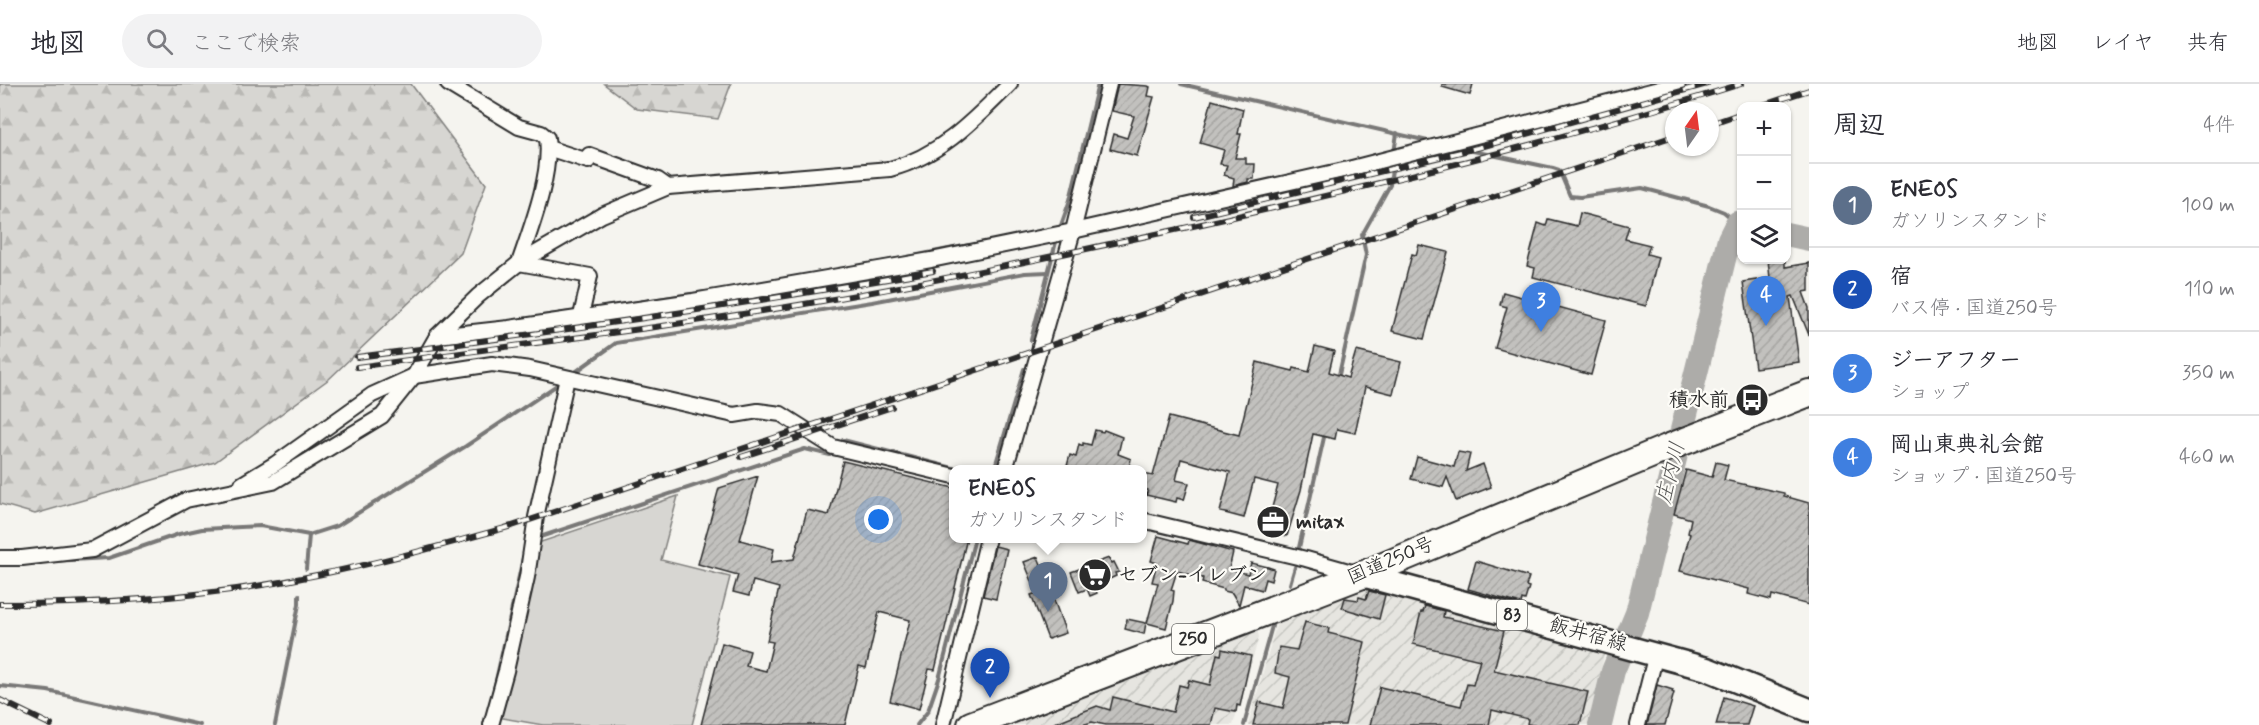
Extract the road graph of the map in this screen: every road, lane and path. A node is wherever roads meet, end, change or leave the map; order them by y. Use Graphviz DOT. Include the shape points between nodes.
graph roads {
  1 [pos="448,84"];
  2 [pos="1010,84"];
  3 [pos="1108,84"];
  4 [pos="1678,84"];
  5 [pos="548,148"];
  6 [pos="668,187"];
  7 [pos="1064,233"];
  8 [pos="519,263"];
  9 [pos="582,312"];
  10 [pos="437,336"];
  11 [pos="414,376"];
  12 [pos="567,378"];
  13 [pos="1809,393"];
  14 [pos="1006,465"];
  15 [pos="949,475"];
  16 [pos="233,490"];
  17 [pos="1147,521"];
  18 [pos="987,543"];
  19 [pos="1415,551"];
  20 [pos="0,558"];
  21 [pos="1362,575"];
  22 [pos="1415,589"];
  23 [pos="1649,652"];
  24 [pos="1809,710"];
  25 [pos="491,725"];
  26 [pos="943,725"];
  27 [pos="971,725"];
  28 [pos="1638,725"];
  1 -- 5 [label="street" via="519,127 541,133 547,138"];
  2 -- 6 [label="street" via="949,142 909,164 890,169"];
  3 -- 7 [label="street"];
  4 -- 7 [label="street" via="1393,158"];
  5 -- 6 [label="street" via="588,161 590,155"];
  5 -- 8 [label="street" via="538,210"];
  6 -- 8 [label="street" via="602,215"];
  7 -- 9 [label="street" via="822,279 693,300"];
  7 -- 14 [label="street"];
  8 -- 9 [label="street" via="590,276"];
  8 -- 10 [label="street"];
  9 -- 10 [label="street" via="509,328"];
  10 -- 11 [label="street"];
  11 -- 12 [label="street" via="492,364"];
  11 -- 16 [label="street" via="372,395"];
  11 -- 16 [label="street" via="382,416 273,482"];
  12 -- 15 [label="street" via="734,415 758,411 780,414 833,447"];
  12 -- 25 [label="street"];
  13 -- 19 [label="highway, 国道250号 / 250"];
  16 -- 20 [label="street" via="186,500 92,550"];
  17 -- 21 [label="street"];
  18 -- 26 [label="street"];
  19 -- 21 [label="highway, 国道250号 / 250"];
  19 -- 22 [label="main road" via="1403,573"];
  21 -- 22 [label="main road, 飯井宿線 / 83"];
  21 -- 27 [label="highway, 国道250号 / 250"];
  22 -- 23 [label="main road, 飯井宿線 / 83"];
  23 -- 24 [label="main road, 飯井宿線 / 83" via="1707,669"];
  23 -- 28 [label="street"];
}
